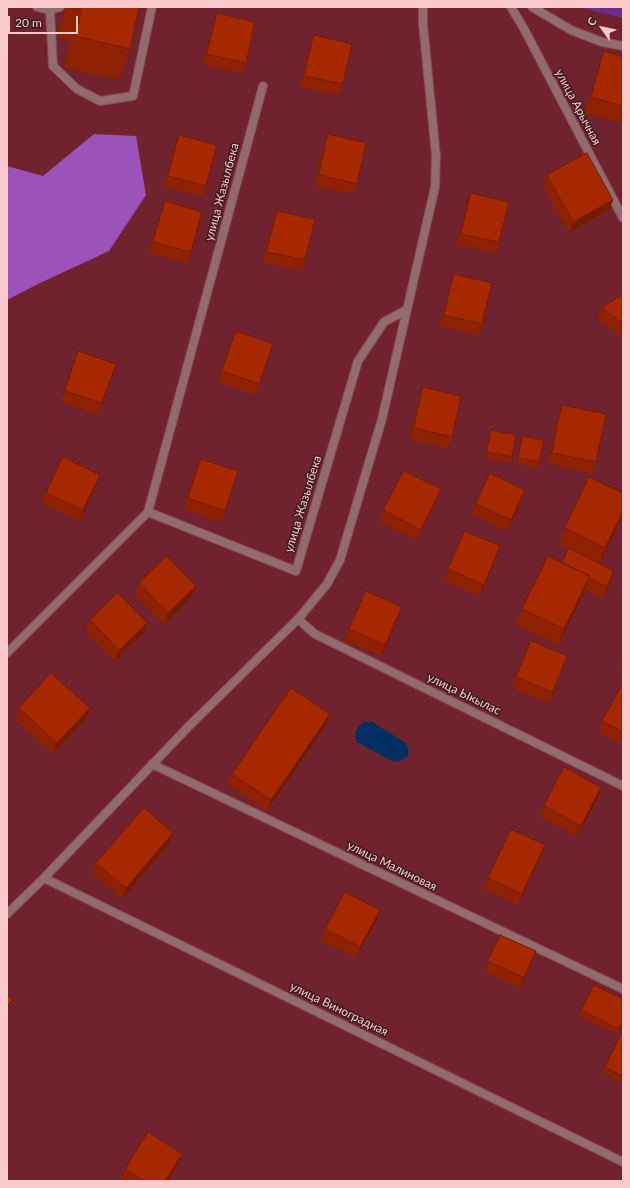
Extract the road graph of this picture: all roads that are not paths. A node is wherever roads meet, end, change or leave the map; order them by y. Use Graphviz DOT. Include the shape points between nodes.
graph roads {
  1 [pos="37,7"];
  2 [pos="60,7"];
  3 [pos="152,7"];
  4 [pos="423,7"];
  5 [pos="511,7"];
  6 [pos="532,7"];
  7 [pos="50,10"];
  8 [pos="623,46"];
  9 [pos="262,86"];
  10 [pos="623,218"];
  11 [pos="406,310"];
  12 [pos="148,512"];
  13 [pos="298,618"];
  14 [pos="7,653"];
  15 [pos="152,764"];
  16 [pos="623,786"];
  17 [pos="44,878"];
  18 [pos="7,914"];
  19 [pos="623,989"];
  20 [pos="623,1162"];
  1 -- 7 [label="street"];
  2 -- 7 [label="street"];
  3 -- 7 [label="street" via="133,96 100,101 78,89 53,66"];
  4 -- 11 [label="street" via="436,156 435,187"];
  5 -- 10 [label="street, улица Арычная"];
  6 -- 8 [label="street" via="571,30 602,42"];
  9 -- 12 [label="street, улица Жазылбека"];
  11 -- 12 [label="street, улица Жазылбека" via="384,322 358,361 296,571"];
  11 -- 13 [label="street" via="382,419 340,560 328,584"];
  12 -- 14 [label="street"];
  13 -- 15 [label="street"];
  13 -- 16 [label="street, улица Ыкылас" via="315,634"];
  15 -- 17 [label="street"];
  15 -- 19 [label="street, улица Малиновая"];
  17 -- 18 [label="street"];
  17 -- 20 [label="street, улица Виноградная"];
}
